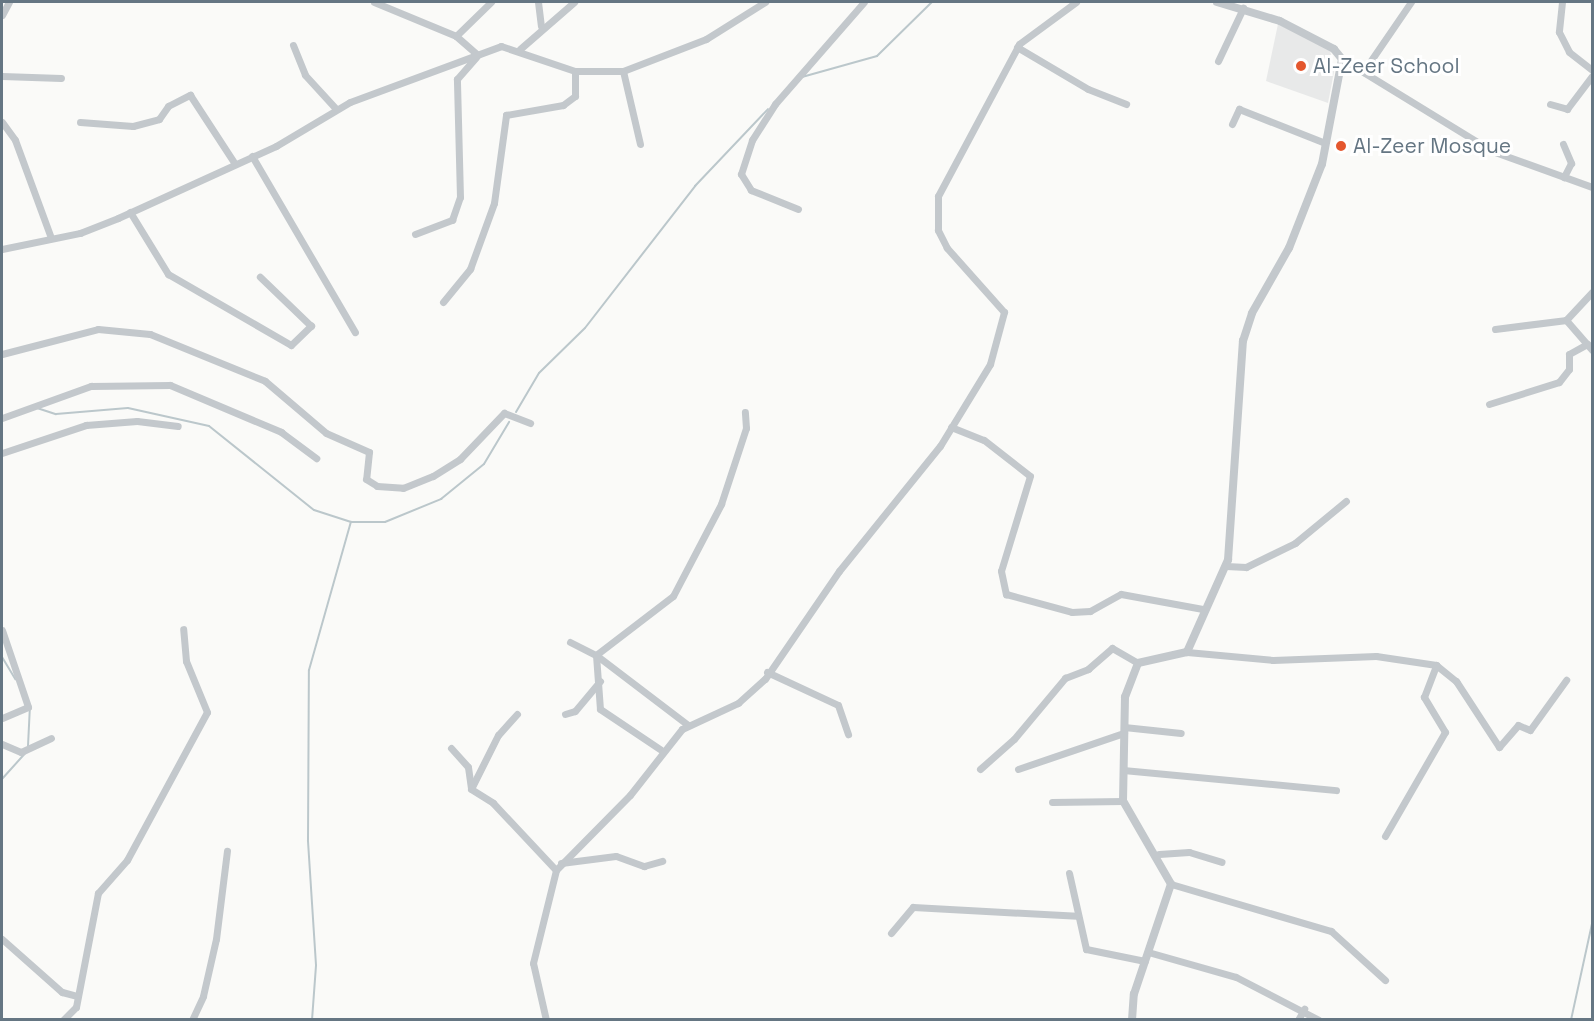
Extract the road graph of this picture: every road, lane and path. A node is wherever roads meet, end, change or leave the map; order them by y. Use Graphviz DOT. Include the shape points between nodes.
graph roads {
  1 [pos="9,2"];
  2 [pos="374,2"];
  3 [pos="491,2"];
  4 [pos="538,2"];
  5 [pos="574,2"];
  6 [pos="765,2"];
  7 [pos="864,2"];
  8 [pos="1076,2"];
  9 [pos="1217,2"];
  10 [pos="1411,2"];
  11 [pos="1562,2"];
  12 [pos="1243,8"];
  13 [pos="2,15"];
  14 [pos="541,26"];
  15 [pos="456,36"];
  16 [pos="293,45"];
  17 [pos="1017,47"];
  18 [pos="520,49"];
  19 [pos="478,56"];
  20 [pos="1342,59"];
  21 [pos="1218,61"];
  22 [pos="1593,70"];
  23 [pos="575,71"];
  24 [pos="623,71"];
  25 [pos="1363,72"];
  26 [pos="2,76"];
  27 [pos="1593,76"];
  28 [pos="61,78"];
  29 [pos="1126,104"];
  30 [pos="1550,104"];
  31 [pos="336,109"];
  32 [pos="2,122"];
  33 [pos="80,122"];
  34 [pos="1232,124"];
  35 [pos="1325,143"];
  36 [pos="640,144"];
  37 [pos="1563,144"];
  38 [pos="252,156"];
  39 [pos="235,164"];
  40 [pos="1564,177"];
  41 [pos="1593,187"];
  42 [pos="798,209"];
  43 [pos="130,212"];
  44 [pos="415,234"];
  45 [pos="51,237"];
  46 [pos="2,249"];
  47 [pos="260,277"];
  48 [pos="1593,292"];
  49 [pos="443,302"];
  50 [pos="1566,320"];
  51 [pos="1495,328"];
  52 [pos="355,332"];
  53 [pos="1590,347"];
  54 [pos="2,354"];
  55 [pos="1489,404"];
  56 [pos="745,412"];
  57 [pos="2,418"];
  58 [pos="530,423"];
  59 [pos="178,426"];
  60 [pos="951,427"];
  61 [pos="2,453"];
  62 [pos="316,458"];
  63 [pos="1346,501"];
  64 [pos="1226,566"];
  65 [pos="1203,609"];
  66 [pos="183,629"];
  67 [pos="2,630"];
  68 [pos="570,642"];
  69 [pos="1187,652"];
  70 [pos="596,655"];
  71 [pos="1138,663"];
  72 [pos="1436,665"];
  73 [pos="768,673"];
  74 [pos="1566,680"];
  75 [pos="600,681"];
  76 [pos="517,714"];
  77 [pos="566,714"];
  78 [pos="2,718"];
  79 [pos="688,725"];
  80 [pos="1124,730"];
  81 [pos="1181,733"];
  82 [pos="848,734"];
  83 [pos="51,738"];
  84 [pos="2,744"];
  85 [pos="451,748"];
  86 [pos="661,750"];
  87 [pos="980,769"];
  88 [pos="1018,769"];
  89 [pos="1123,770"];
  90 [pos="471,789"];
  91 [pos="1336,790"];
  92 [pos="1123,801"];
  93 [pos="1052,802"];
  94 [pos="1385,836"];
  95 [pos="227,851"];
  96 [pos="1159,854"];
  97 [pos="662,861"];
  98 [pos="1221,862"];
  99 [pos="561,863"];
  100 [pos="556,870"];
  101 [pos="1070,873"];
  102 [pos="1171,884"];
  103 [pos="1077,916"];
  104 [pos="891,933"];
  105 [pos="2,939"];
  106 [pos="1146,956"];
  107 [pos="1385,980"];
  108 [pos="77,996"];
  109 [pos="1304,1009"];
  110 [pos="63,1020"];
  111 [pos="192,1020"];
  112 [pos="546,1020"];
  113 [pos="1132,1020"];
  114 [pos="1298,1020"];
  115 [pos="1319,1020"];
  1 -- 13 [label="street"];
  2 -- 15 [label="street"];
  3 -- 15 [label="street"];
  4 -- 14 [label="street"];
  5 -- 14 [label="street"];
  6 -- 24 [label="street" via="706,39"];
  7 -- 42 [label="street" via="775,104 753,140 741,174 751,190"];
  8 -- 17 [label="street"];
  9 -- 12 [label="street"];
  10 -- 25 [label="street"];
  11 -- 22 [label="street" via="1559,32 1569,52"];
  12 -- 20 [label="street" via="1280,21 1334,49"];
  12 -- 21 [label="street"];
  14 -- 18 [label="street"];
  15 -- 19 [label="street"];
  16 -- 31 [label="street" via="305,75"];
  17 -- 29 [label="street" via="1088,89"];
  17 -- 60 [label="street" via="938,196 938,230 947,248 1004,312 990,364"];
  18 -- 19 [label="street" via="501,46"];
  18 -- 23 [label="street"];
  19 -- 31 [label="street"];
  19 -- 44 [label="street" via="457,80 457,205 452,220"];
  20 -- 25 [label="street"];
  20 -- 35 [label="street"];
  23 -- 24 [label="street"];
  23 -- 49 [label="street" via="575,96 563,105 506,115 491,211 470,269"];
  24 -- 36 [label="street"];
  25 -- 40 [label="street" via="1492,152"];
  26 -- 28 [label="street"];
  27 -- 30 [label="street" via="1567,109"];
  31 -- 38 [label="street"];
  32 -- 45 [label="street" via="15,140"];
  33 -- 39 [label="street" via="133,126 159,118 168,106 190,95"];
  34 -- 35 [label="street" via="1239,109"];
  35 -- 64 [label="street" via="1290,248 1252,313 1243,341"];
  37 -- 40 [label="street" via="1572,163"];
  38 -- 39 [label="street"];
  38 -- 52 [label="street"];
  39 -- 43 [label="street"];
  40 -- 41 [label="street"];
  43 -- 45 [label="street" via="80,233"];
  43 -- 47 [label="street" via="168,274 291,345 311,326"];
  45 -- 46 [label="street"];
  48 -- 50 [label="street"];
  50 -- 51 [label="street"];
  50 -- 53 [label="street"];
  53 -- 55 [label="street" via="1569,354 1569,369 1559,382"];
  54 -- 58 [label="street" via="98,328 150,334 265,381 326,433 369,452 366,479 377,486 403,488 433,476 460,459 504,413"];
  56 -- 70 [label="street" via="746,428 721,504 673,596"];
  57 -- 62 [label="street" via="91,386 170,386 281,432"];
  59 -- 61 [label="street" via="137,421 86,425"];
  60 -- 65 [label="street" via="984,440 1030,477 1001,572 1006,594 1072,612 1090,611 1121,594"];
  60 -- 73 [label="street" via="839,571"];
  63 -- 64 [label="street" via="1295,543 1246,567"];
  64 -- 65 [label="street"];
  65 -- 69 [label="street"];
  66 -- 108 [label="street" via="186,660 207,712 127,860 98,893"];
  67 -- 78 [label="street" via="28,707"];
  68 -- 70 [label="street"];
  69 -- 71 [label="street"];
  69 -- 72 [label="street" via="1273,660 1376,656"];
  70 -- 75 [label="street"];
  70 -- 79 [label="street"];
  71 -- 80 [label="street" via="1125,697"];
  71 -- 87 [label="street" via="1112,648 1088,669 1065,678 1014,739"];
  72 -- 74 [label="street" via="1456,681 1499,747 1518,725 1530,730"];
  72 -- 94 [label="street" via="1424,697 1445,732"];
  73 -- 79 [label="street" via="738,703"];
  73 -- 82 [label="street" via="838,705"];
  75 -- 77 [label="street" via="575,711"];
  75 -- 86 [label="street" via="600,709"];
  76 -- 90 [label="street" via="498,735"];
  79 -- 86 [label="street"];
  80 -- 81 [label="street"];
  80 -- 88 [label="street"];
  80 -- 89 [label="street"];
  83 -- 84 [label="street" via="21,753"];
  85 -- 90 [label="street" via="468,767"];
  86 -- 99 [label="street" via="630,795"];
  89 -- 91 [label="street"];
  89 -- 92 [label="street"];
  90 -- 100 [label="street" via="493,803"];
  92 -- 93 [label="street"];
  92 -- 96 [label="street" via="1138,834"];
  95 -- 111 [label="street" via="216,939 203,996"];
  96 -- 98 [label="street" via="1189,852"];
  96 -- 102 [label="street"];
  97 -- 99 [label="street" via="644,866 616,855"];
  99 -- 100 [label="street"];
  100 -- 112 [label="street" via="533,963"];
  101 -- 103 [label="street"];
  102 -- 106 [label="street"];
  102 -- 107 [label="street" via="1331,931"];
  103 -- 104 [label="street" via="913,907"];
  103 -- 106 [label="street" via="1082,940 1091,952"];
  105 -- 108 [label="street" via="62,992"];
  106 -- 109 [label="street" via="1236,978"];
  106 -- 113 [label="street"];
  108 -- 110 [label="street" via="76,1007"];
  109 -- 114 [label="street"];
  109 -- 115 [label="street"];
}
